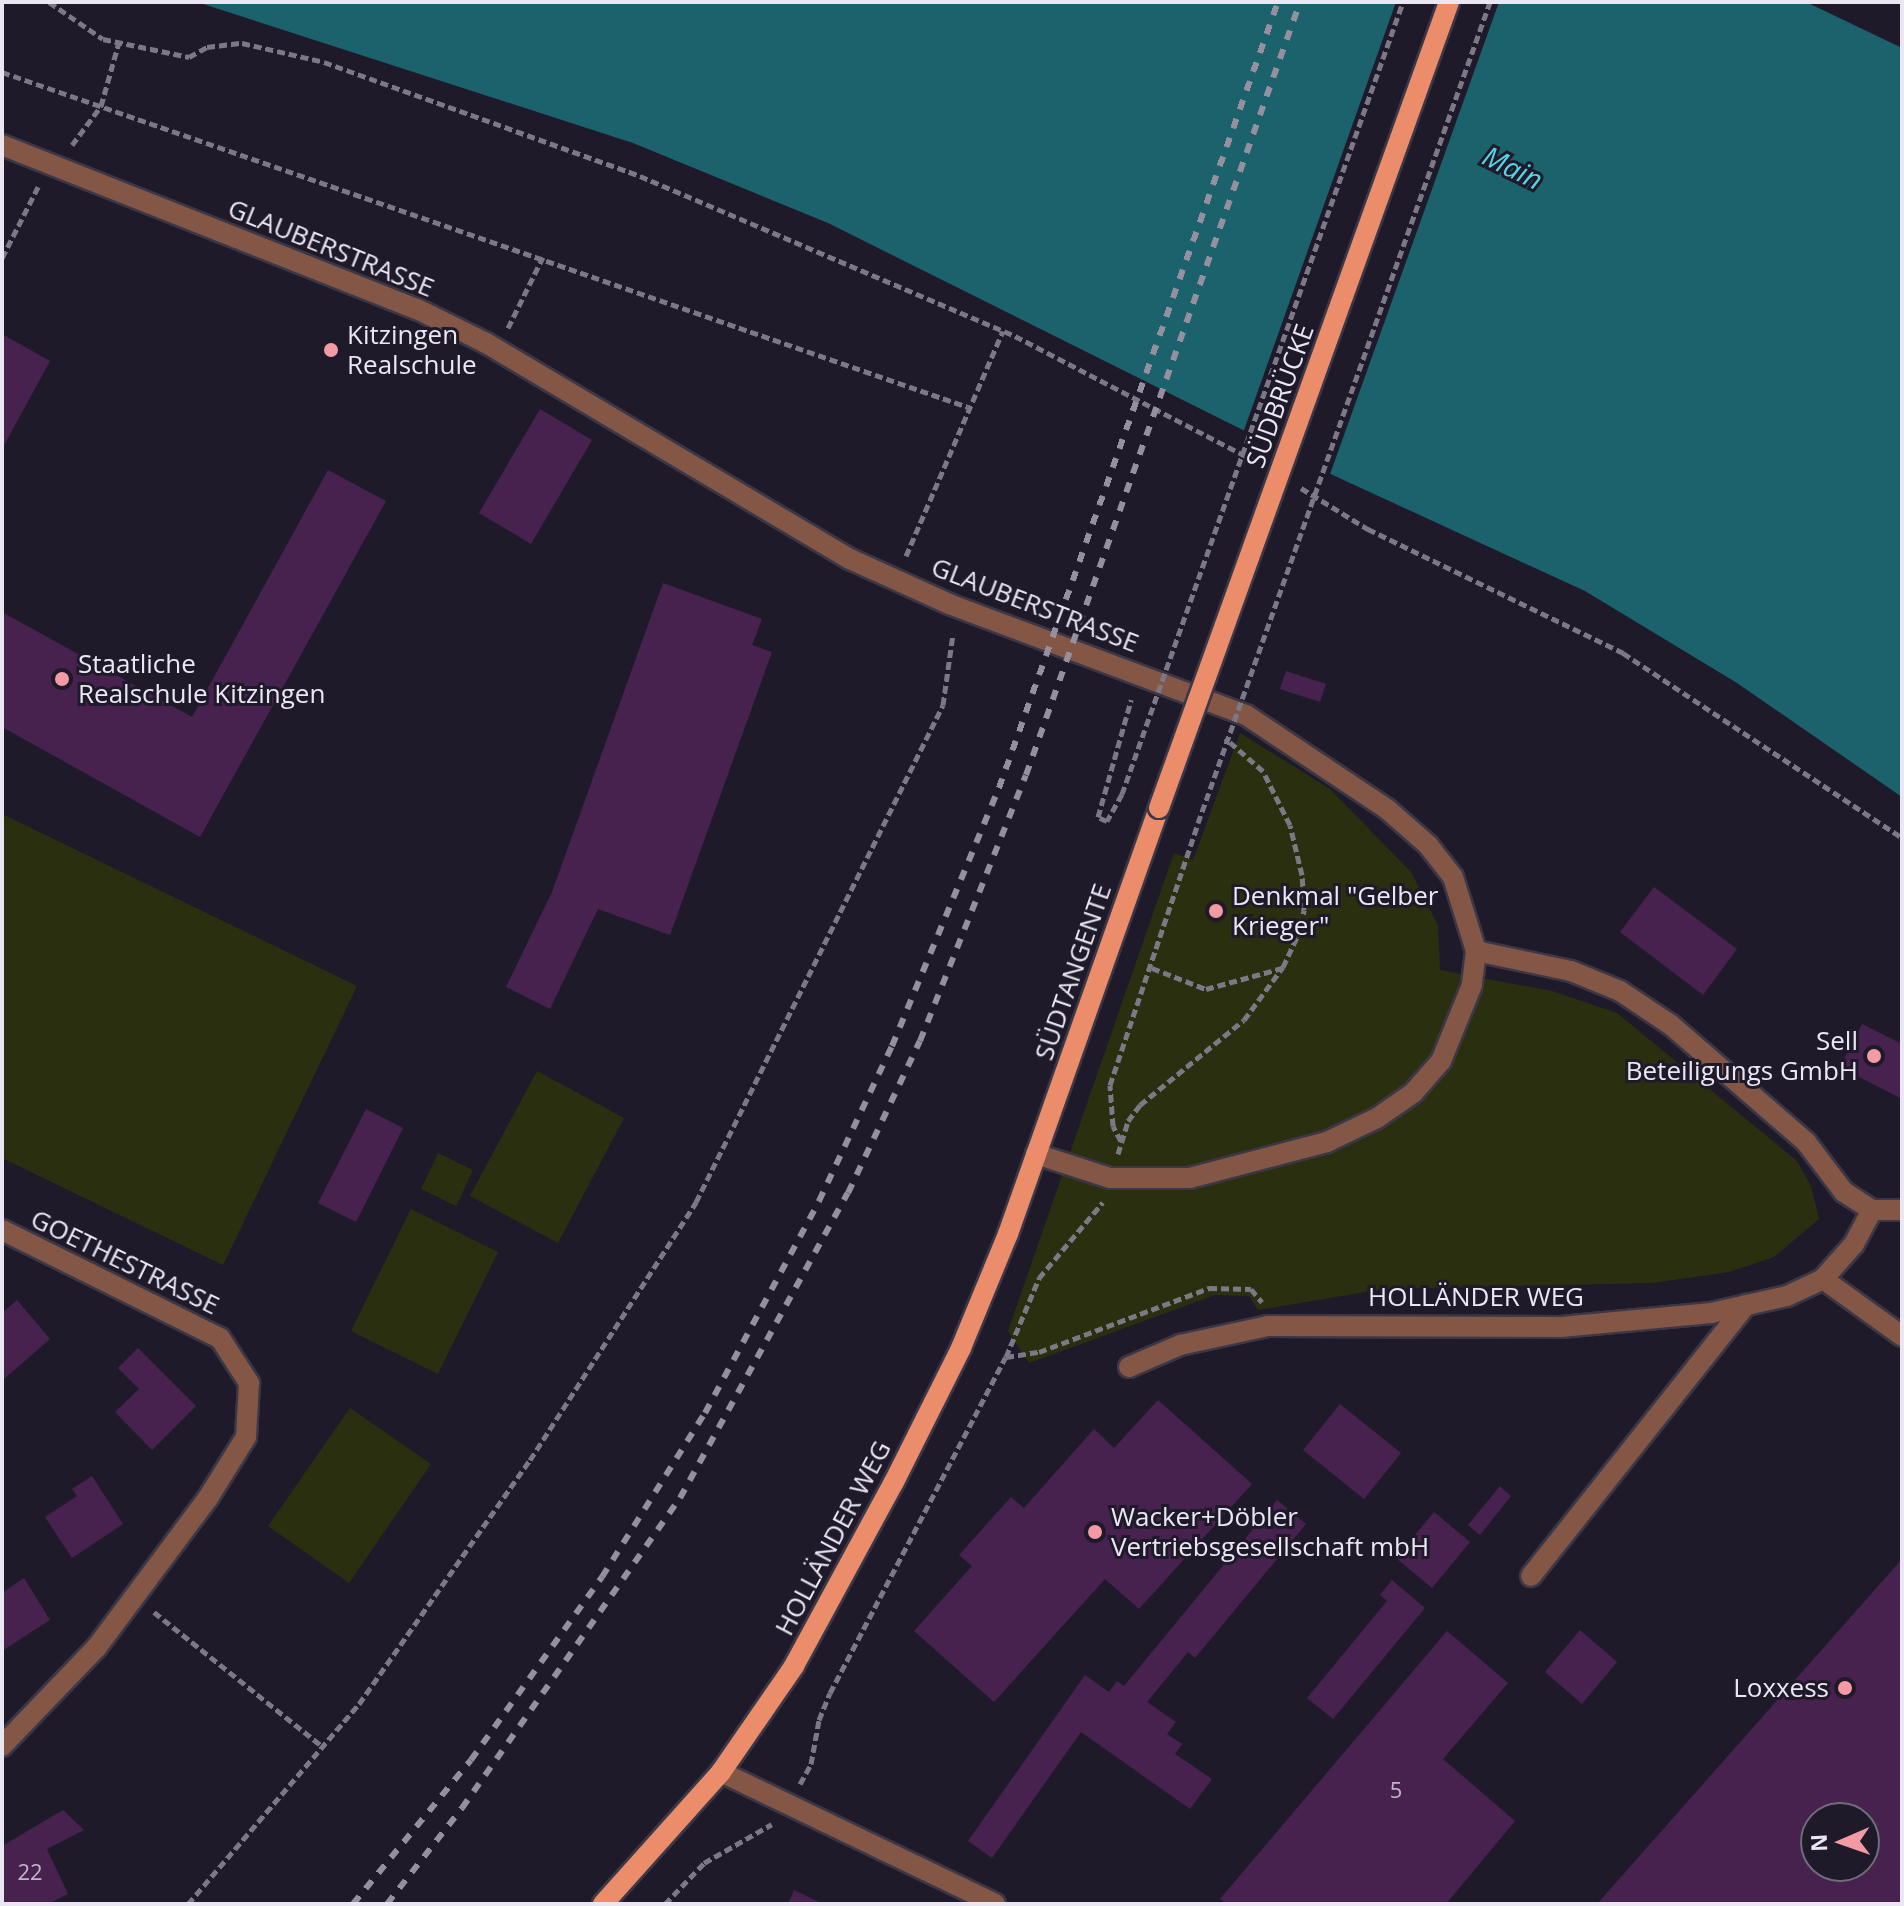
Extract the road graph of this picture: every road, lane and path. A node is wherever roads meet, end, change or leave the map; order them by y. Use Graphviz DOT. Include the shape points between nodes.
graph roads {
  1 [pos="49,2"];
  2 [pos="1403,2"];
  3 [pos="1449,2"];
  4 [pos="1490,2"];
  5 [pos="119,42"];
  6 [pos="2,72"];
  7 [pos="101,106"];
  8 [pos="2,145"];
  9 [pos="57,166"];
  10 [pos="543,257"];
  11 [pos="2,258"];
  12 [pos="1003,331"];
  13 [pos="498,350"];
  14 [pos="968,407"];
  15 [pos="1259,463"];
  16 [pos="1286,480"];
  17 [pos="904,562"];
  18 [pos="949,604"];
  19 [pos="1131,698"];
  20 [pos="1159,808"];
  21 [pos="1902,838"];
  22 [pos="1476,951"];
  23 [pos="1283,967"];
  24 [pos="1152,968"];
  25 [pos="1122,1141"];
  26 [pos="1036,1154"];
  27 [pos="1872,1210"];
  28 [pos="1902,1210"];
  29 [pos="2,1230"];
  30 [pos="1823,1279"];
  31 [pos="1746,1305"];
  32 [pos="1268,1326"];
  33 [pos="1902,1336"];
  34 [pos="1006,1357"];
  35 [pos="1129,1367"];
  36 [pos="1531,1576"];
  37 [pos="134,1597"];
  38 [pos="2,1746"];
  39 [pos="323,1747"];
  40 [pos="721,1772"];
  41 [pos="188,1904"];
  42 [pos="603,1904"];
  43 [pos="995,1904"];
  1 -- 5 [label="path" via="103,39"];
  2 -- 19 [label="path, bridge" via="1122,794 1107,821 1098,817"];
  3 -- 20 [label="main road, SÜDBRÜCKE, bridge"];
  4 -- 24 [label="path, bridge" via="1198,823"];
  5 -- 7 [label="path"];
  5 -- 12 [label="path" via="189,57 207,47 242,43 324,62 640,176"];
  6 -- 7 [label="path"];
  7 -- 9 [label="path"];
  7 -- 10 [label="path"];
  8 -- 9 [label="street, GLAUBERSTRASSE"];
  9 -- 11 [label="path"];
  9 -- 13 [label="street, GLAUBERSTRASSE" via="417,309"];
  10 -- 13 [label="path"];
  10 -- 14 [label="path"];
  12 -- 14 [label="path"];
  12 -- 15 [label="path" via="1115,383"];
  13 -- 18 [label="street, GLAUBERSTRASSE" via="782,522"];
  14 -- 17 [label="path"];
  16 -- 21 [label="path" via="1368,529 1623,653"];
  18 -- 22 [label="street, GLAUBERSTRASSE" via="1246,715 1346,779 1428,845 1453,877"];
  18 -- 39 [label="path" via="954,627 943,705 696,1202 530,1460 359,1704"];
  20 -- 26 [label="main road, SÜDTANGENTE"];
  22 -- 26 [label="street, GLAUBERSTRASSE" via="1472,985 1441,1061 1413,1093 1327,1142 1243,1168 1152,1180 1110,1178"];
  22 -- 27 [label="street" via="1571,971 1620,991 1671,1025 1795,1132 1844,1192"];
  23 -- 24 [label="path" via="1206,989"];
  24 -- 25 [label="path" via="1110,1085 1113,1126"];
  26 -- 40 [label="main road, HOLLÄNDER WEG" via="961,1348 894,1482 794,1666"];
  27 -- 28 [label="street"];
  27 -- 30 [label="street, HOLLÄNDER WEG" via="1854,1244"];
  29 -- 37 [label="street, GOETHESTRASSE" via="220,1338 249,1383 246,1437"];
  30 -- 31 [label="street, HOLLÄNDER WEG" via="1787,1296"];
  30 -- 33 [label="street"];
  31 -- 32 [label="street, HOLLÄNDER WEG" via="1561,1327"];
  31 -- 36 [label="street"];
  32 -- 34 [label="path" via="1261,1298 1251,1289 1209,1288 1039,1352"];
  32 -- 35 [label="street, HOLLÄNDER WEG" via="1180,1345"];
  37 -- 38 [label="street" via="96,1648"];
  37 -- 39 [label="path"];
  39 -- 41 [label="path"];
  40 -- 42 [label="main road, HOLLÄNDER WEG"];
  40 -- 43 [label="street"];
}
